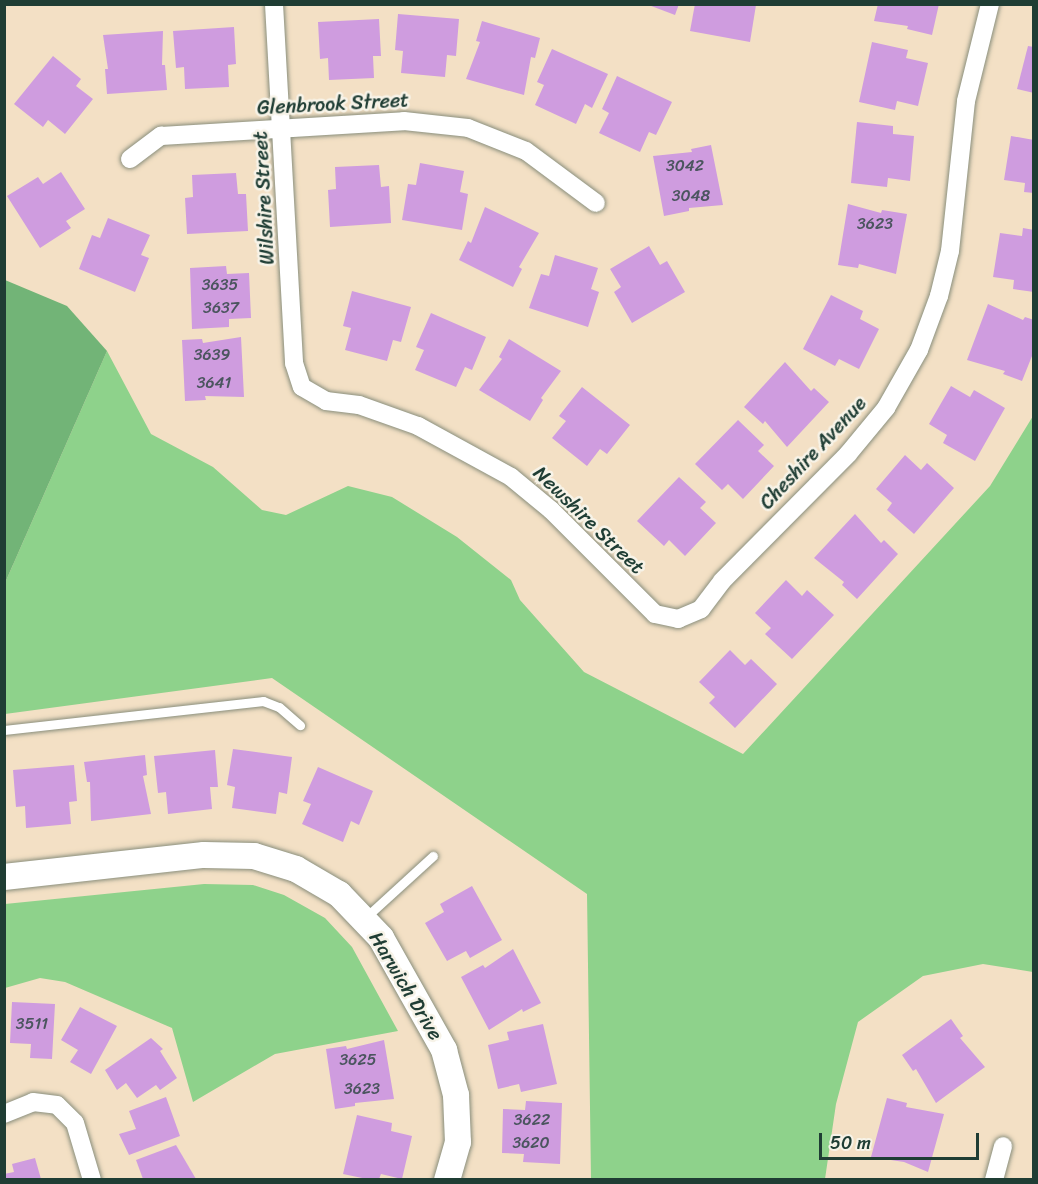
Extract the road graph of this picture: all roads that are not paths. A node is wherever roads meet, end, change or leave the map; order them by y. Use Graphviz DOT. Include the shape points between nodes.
graph roads {
  1 [pos="274,4"];
  2 [pos="990,4"];
  3 [pos="283,128"];
  4 [pos="130,159"];
  5 [pos="596,203"];
  6 [pos="302,387"];
  7 [pos="678,619"];
  8 [pos="300,724"];
  9 [pos="4,730"];
  10 [pos="433,856"];
  11 [pos="4,877"];
  12 [pos="363,920"];
  13 [pos="4,1114"];
  14 [pos="1003,1146"];
  15 [pos="92,1179"];
  16 [pos="447,1179"];
  17 [pos="994,1179"];
  1 -- 3 [label="street, Wilshire Street"];
  2 -- 7 [label="street, Cheshire Avenue" via="966,101 950,251 919,350 886,408 848,454 722,581 701,609"];
  3 -- 4 [label="street, Glenbrook Street" via="161,136"];
  3 -- 5 [label="street, Glenbrook Street" via="404,121 468,128 526,151"];
  3 -- 6 [label="street, Wilshire Street" via="294,363"];
  6 -- 7 [label="street, Newshire Street" via="326,401 359,405 418,426 511,477 551,510 655,614"];
  8 -- 9 [label="lane" via="279,707 263,701"];
  10 -- 12 [label="lane"];
  11 -- 12 [label="street, Harwich Drive" via="204,855 254,856 296,868 339,894"];
  12 -- 16 [label="street, Harwich Drive" via="381,938 444,1050 456,1095 458,1142"];
  13 -- 15 [label="street" via="33,1102 57,1105 75,1123"];
  14 -- 17 [label="street"];
}
